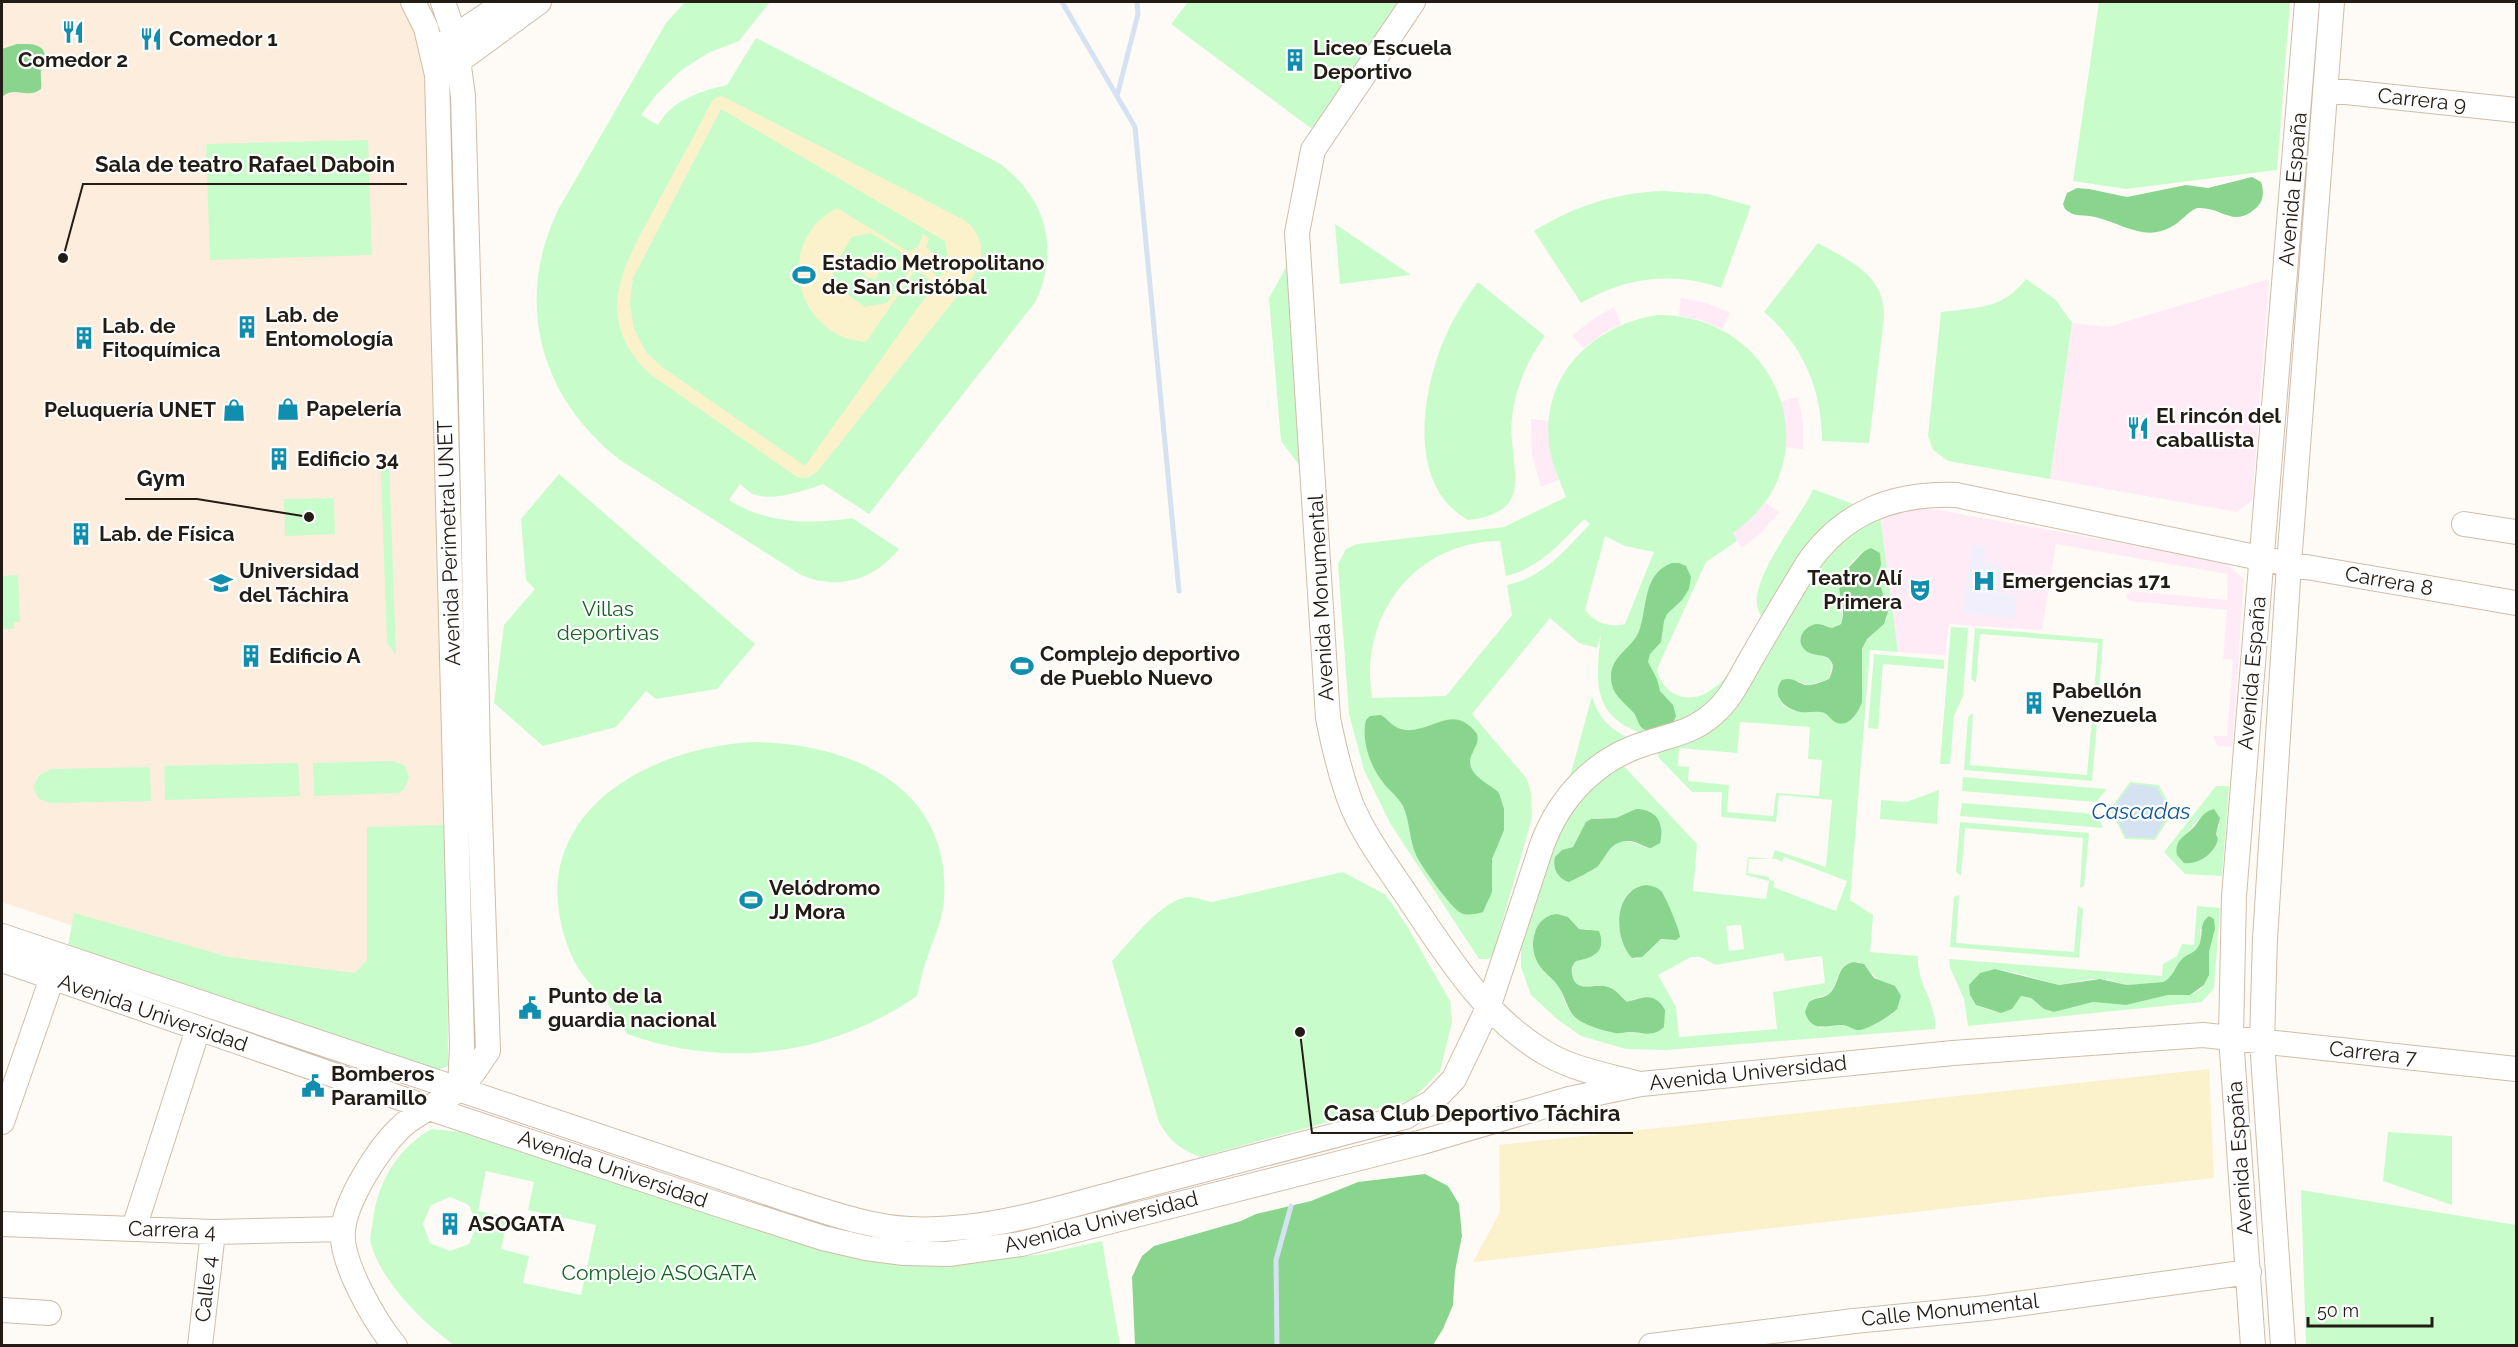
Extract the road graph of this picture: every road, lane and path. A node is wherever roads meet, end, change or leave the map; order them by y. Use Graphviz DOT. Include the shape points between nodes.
graph roads {
  1 [pos="413,2"];
  2 [pos="443,2"];
  3 [pos="506,2"];
  4 [pos="539,2"];
  5 [pos="1413,2"];
  6 [pos="2307,2"];
  7 [pos="2332,2"];
  8 [pos="455,37"];
  9 [pos="432,51"];
  10 [pos="459,61"];
  11 [pos="437,75"];
  12 [pos="2326,90"];
  13 [pos="2517,110"];
  14 [pos="2464,524"];
  15 [pos="2517,532"];
  16 [pos="2262,558"];
  17 [pos="2289,564"];
  18 [pos="2517,603"];
  19 [pos="466,758"];
  20 [pos="2,936"];
  21 [pos="2,960"];
  22 [pos="52,978"];
  23 [pos="1488,1008"];
  24 [pos="198,1029"];
  25 [pos="2230,1037"];
  26 [pos="2262,1041"];
  27 [pos="2517,1069"];
  28 [pos="1641,1084"];
  29 [pos="460,1088"];
  30 [pos="426,1107"];
  31 [pos="2,1122"];
  32 [pos="2,1224"];
  33 [pos="134,1228"];
  34 [pos="343,1229"];
  35 [pos="213,1232"];
  36 [pos="2249,1272"];
  37 [pos="2,1310"];
  38 [pos="49,1313"];
  39 [pos="200,1346"];
  40 [pos="394,1346"];
  41 [pos="1651,1346"];
  42 [pos="2253,1346"];
  43 [pos="2283,1346"];
  1 -- 9 [label="street, Avenida Perimetral UNET"];
  2 -- 8 [label="street"];
  3 -- 8 [label="street"];
  4 -- 10 [label="street"];
  5 -- 23 [label="street, Avenida Monumental" via="1313,150 1297,233 1328,718 1353,808 1375,849"];
  6 -- 16 [label="street, Avenida España"];
  7 -- 12 [label="street, Avenida España"];
  8 -- 9 [label="street"];
  8 -- 10 [label="street"];
  9 -- 11 [label="street, Avenida Perimetral UNET"];
  10 -- 11 [label="street"];
  10 -- 19 [label="street" via="470,350"];
  11 -- 19 [label="street, Avenida Perimetral UNET"];
  12 -- 13 [label="street, Carrera 9"];
  12 -- 17 [label="street, Avenida España"];
  14 -- 15 [label="street"];
  16 -- 17 [label="street, Carrera 8"];
  16 -- 23 [label="street, Avenida Universidad" via="1956,495 1906,497 1855,518 1810,560 1732,692 1716,712 1686,732 1647,742 1616,756 1589,775 1566,800 1542,844"];
  16 -- 25 [label="street, Avenida España" via="2234,896"];
  17 -- 18 [label="street, Carrera 8"];
  17 -- 26 [label="street, Avenida España"];
  19 -- 29 [label="street" via="488,1051"];
  20 -- 29 [label="street, Avenida Universidad"];
  21 -- 22 [label="street, Avenida Universidad"];
  22 -- 24 [label="street, Avenida Universidad"];
  22 -- 31 [label="street"];
  23 -- 28 [label="street, Avenida Monumental" via="1523,1038 1578,1069"];
  23 -- 29 [label="street, Avenida Universidad" via="1454,1079 1432,1102 1405,1117 1069,1208 943,1229 878,1226 842,1216"];
  24 -- 30 [label="street, Avenida Universidad"];
  24 -- 33 [label="street"];
  25 -- 26 [label="street, Carrera 7"];
  25 -- 28 [label="street, Avenida Universidad" via="2125,1039"];
  25 -- 36 [label="street, Avenida España"];
  26 -- 27 [label="street, Carrera 7"];
  26 -- 43 [label="street, Avenida España"];
  28 -- 30 [label="street, Avenida Universidad" via="1569,1099 1419,1143 1021,1245 948,1254 904,1253 823,1238"];
  29 -- 30 [label="street"];
  30 -- 34 [label="street" via="399,1128 370,1164"];
  32 -- 33 [label="street, Carrera 4"];
  33 -- 35 [label="street, Carrera 4"];
  34 -- 35 [label="street, Carrera 4"];
  34 -- 40 [label="street" via="346,1254 357,1283"];
  35 -- 39 [label="street, Calle 4"];
  36 -- 41 [label="street, Calle Monumental" via="1987,1308"];
  36 -- 42 [label="street, Avenida España"];
  37 -- 38 [label="street"];
}
